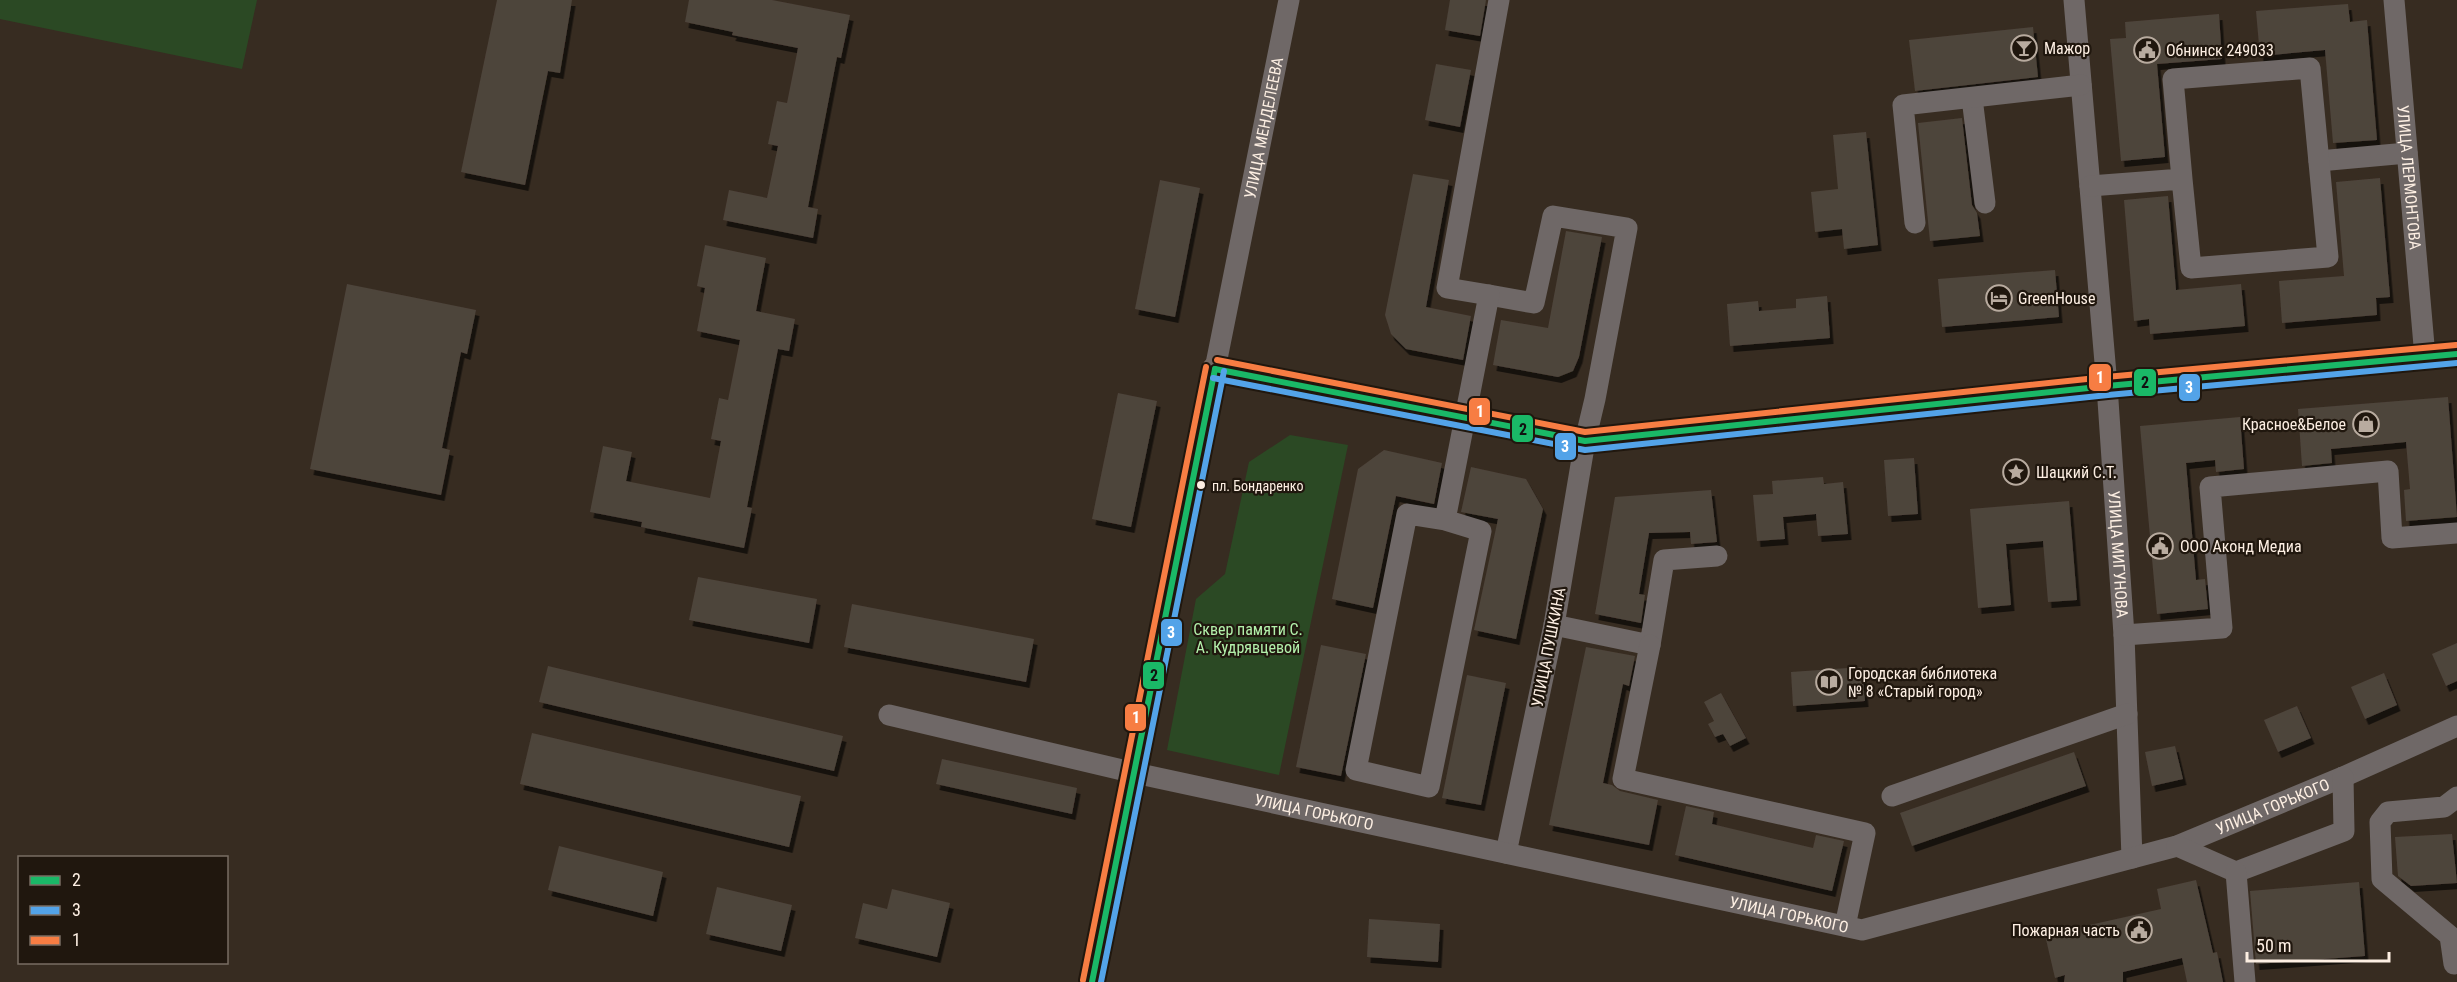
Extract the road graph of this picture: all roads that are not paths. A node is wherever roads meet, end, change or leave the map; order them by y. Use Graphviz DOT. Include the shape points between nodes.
graph roads {
  1 [pos="1289,0"];
  2 [pos="1499,0"];
  3 [pos="2074,0"];
  4 [pos="2394,0"];
  5 [pos="2081,85"];
  6 [pos="1972,98"];
  7 [pos="2407,153"];
  8 [pos="2319,161"];
  9 [pos="2182,179"];
  10 [pos="2090,186"];
  11 [pos="1985,203"];
  12 [pos="1915,223"];
  13 [pos="1489,296"];
  14 [pos="2457,354"];
  15 [pos="2425,357"];
  16 [pos="1215,369"];
  17 [pos="2108,386"];
  18 [pos="1466,418"];
  19 [pos="1585,441"];
  20 [pos="1445,520"];
  21 [pos="2457,533"];
  22 [pos="1717,556"];
  23 [pos="1554,625"];
  24 [pos="2124,635"];
  25 [pos="1650,645"];
  26 [pos="2127,714"];
  27 [pos="889,715"];
  28 [pos="2457,726"];
  29 [pos="1135,773"];
  30 [pos="2343,777"];
  31 [pos="1892,796"];
  32 [pos="2457,797"];
  33 [pos="2177,846"];
  34 [pos="1506,853"];
  35 [pos="2133,858"];
  36 [pos="2236,872"];
  37 [pos="1845,926"];
  38 [pos="2454,964"];
  39 [pos="1092,982"];
  40 [pos="2245,982"];
  1 -- 16 [label="street, УЛИЦА МЕНДЕЛЕЕВА"];
  2 -- 13 [label="street" via="1447,288"];
  3 -- 5 [label="street, УЛИЦА МИГУНОВА"];
  4 -- 7 [label="street, УЛИЦА ЛЕРМОНТОВА"];
  5 -- 6 [label="street"];
  5 -- 10 [label="street, УЛИЦА МИГУНОВА"];
  6 -- 11 [label="street"];
  6 -- 12 [label="street" via="1903,105"];
  7 -- 8 [label="street"];
  7 -- 15 [label="street, УЛИЦА ЛЕРМОНТОВА"];
  8 -- 9 [label="street" via="2328,258 2191,268"];
  8 -- 9 [label="street" via="2310,68 2173,79"];
  9 -- 10 [label="street"];
  10 -- 17 [label="street, УЛИЦА МИГУНОВА"];
  13 -- 18 [label="street"];
  13 -- 19 [label="street, УЛИЦА ПУШКИНА" via="1534,303 1553,216 1627,228"];
  14 -- 15 [label="main road"];
  15 -- 17 [label="main road"];
  16 -- 18 [label="main road"];
  16 -- 29 [label="main road"];
  17 -- 19 [label="main road"];
  17 -- 24 [label="street, УЛИЦА МИГУНОВА"];
  18 -- 19 [label="main road"];
  18 -- 20 [label="street"];
  19 -- 23 [label="street, УЛИЦА ПУШКИНА"];
  20 -- 20 [label="street" via="1407,514 1356,770 1429,787 1481,531"];
  21 -- 24 [label="street" via="2392,538 2388,471 2210,487 2222,628"];
  22 -- 25 [label="street" via="1664,560"];
  23 -- 25 [label="street"];
  23 -- 34 [label="street, УЛИЦА ПУШКИНА"];
  24 -- 26 [label="street, УЛИЦА МИГУНОВА"];
  25 -- 37 [label="street" via="1623,779 1865,833"];
  26 -- 31 [label="street"];
  26 -- 35 [label="street, УЛИЦА МИГУНОВА"];
  27 -- 29 [label="street, УЛИЦА ГОРЬКОГО"];
  28 -- 30 [label="street, УЛИЦА ГОРЬКОГО"];
  29 -- 34 [label="street, УЛИЦА ГОРЬКОГО"];
  29 -- 39 [label="main road"];
  30 -- 33 [label="street, УЛИЦА ГОРЬКОГО"];
  30 -- 36 [label="street" via="2344,831"];
  32 -- 38 [label="street" via="2444,807 2388,812 2380,822 2382,879 2450,936"];
  33 -- 35 [label="street, УЛИЦА ГОРЬКОГО"];
  33 -- 36 [label="street"];
  34 -- 37 [label="street, УЛИЦА ГОРЬКОГО"];
  35 -- 37 [label="street, УЛИЦА ГОРЬКОГО" via="1862,930"];
  36 -- 40 [label="street"];
}
